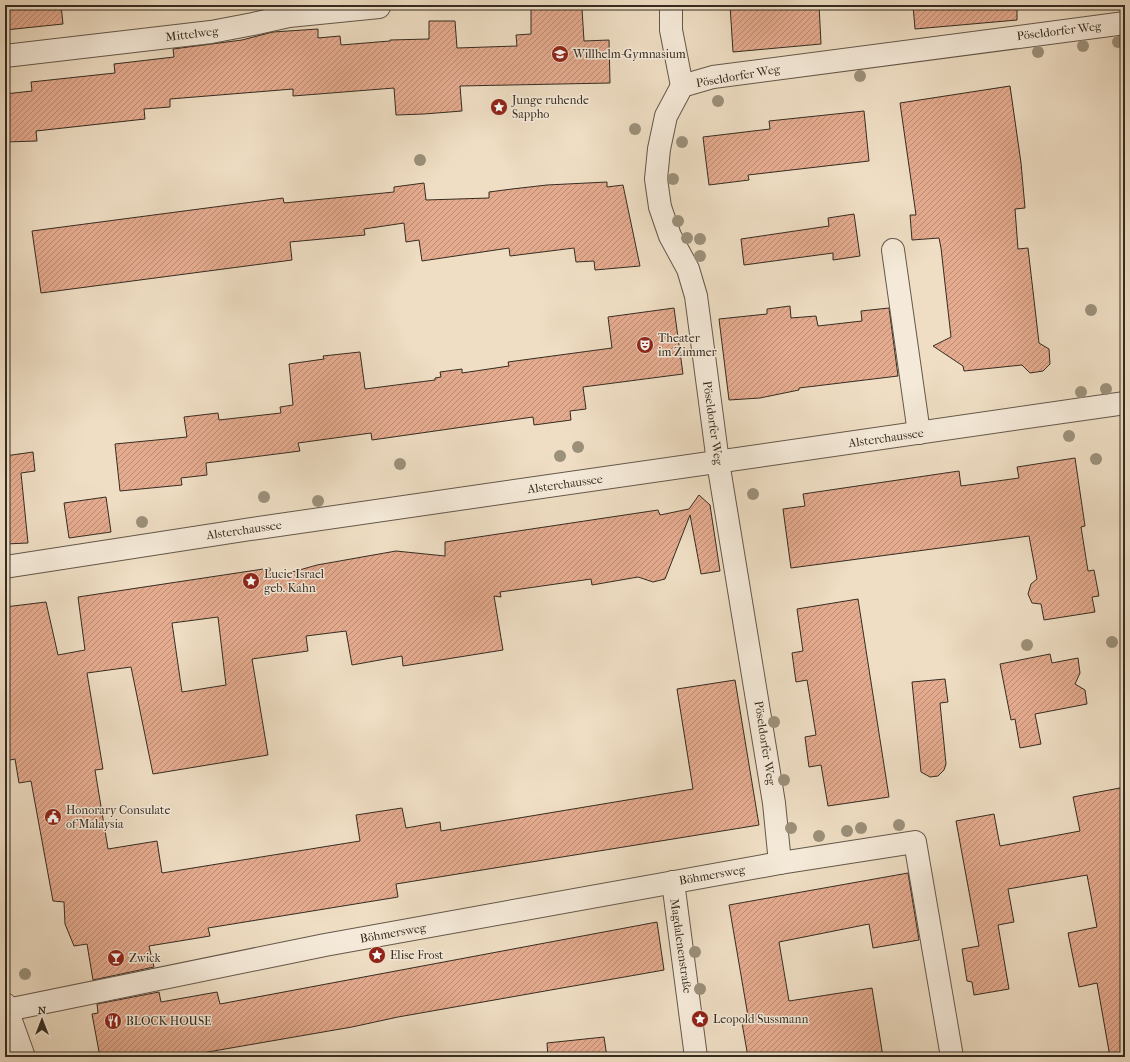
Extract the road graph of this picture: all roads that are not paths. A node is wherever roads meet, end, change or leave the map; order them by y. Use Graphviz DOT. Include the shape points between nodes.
graph roads {
  1 [pos="671,5"];
  2 [pos="379,7"];
  3 [pos="1125,23"];
  4 [pos="5,56"];
  5 [pos="682,86"];
  6 [pos="893,250"];
  7 [pos="1125,403"];
  8 [pos="920,433"];
  9 [pos="718,462"];
  10 [pos="5,567"];
  11 [pos="780,863"];
  12 [pos="673,882"];
  13 [pos="6,1007"];
  14 [pos="24,1057"];
  15 [pos="696,1057"];
  16 [pos="952,1057"];
  1 -- 5 [label="street" via="671,30"];
  2 -- 4 [label="street, Mittelweg" via="289,16 211,32"];
  3 -- 5 [label="street, Pöseldorfer Weg" via="713,77"];
  5 -- 9 [label="street, Pöseldorfer Weg" via="666,116 656,179 660,207 670,236 688,269 696,296"];
  6 -- 8 [label="street"];
  7 -- 8 [label="street, Alsterchaussee"];
  8 -- 9 [label="street, Alsterchaussee"];
  9 -- 10 [label="street, Alsterchaussee"];
  9 -- 11 [label="street, Pöseldorfer Weg" via="774,803"];
  11 -- 12 [label="street, Böhmersweg"];
  11 -- 16 [label="street" via="915,842"];
  12 -- 13 [label="street, Böhmersweg" via="325,945"];
  12 -- 15 [label="street, Magdalenenstraße"];
  13 -- 14 [label="street"];
}
